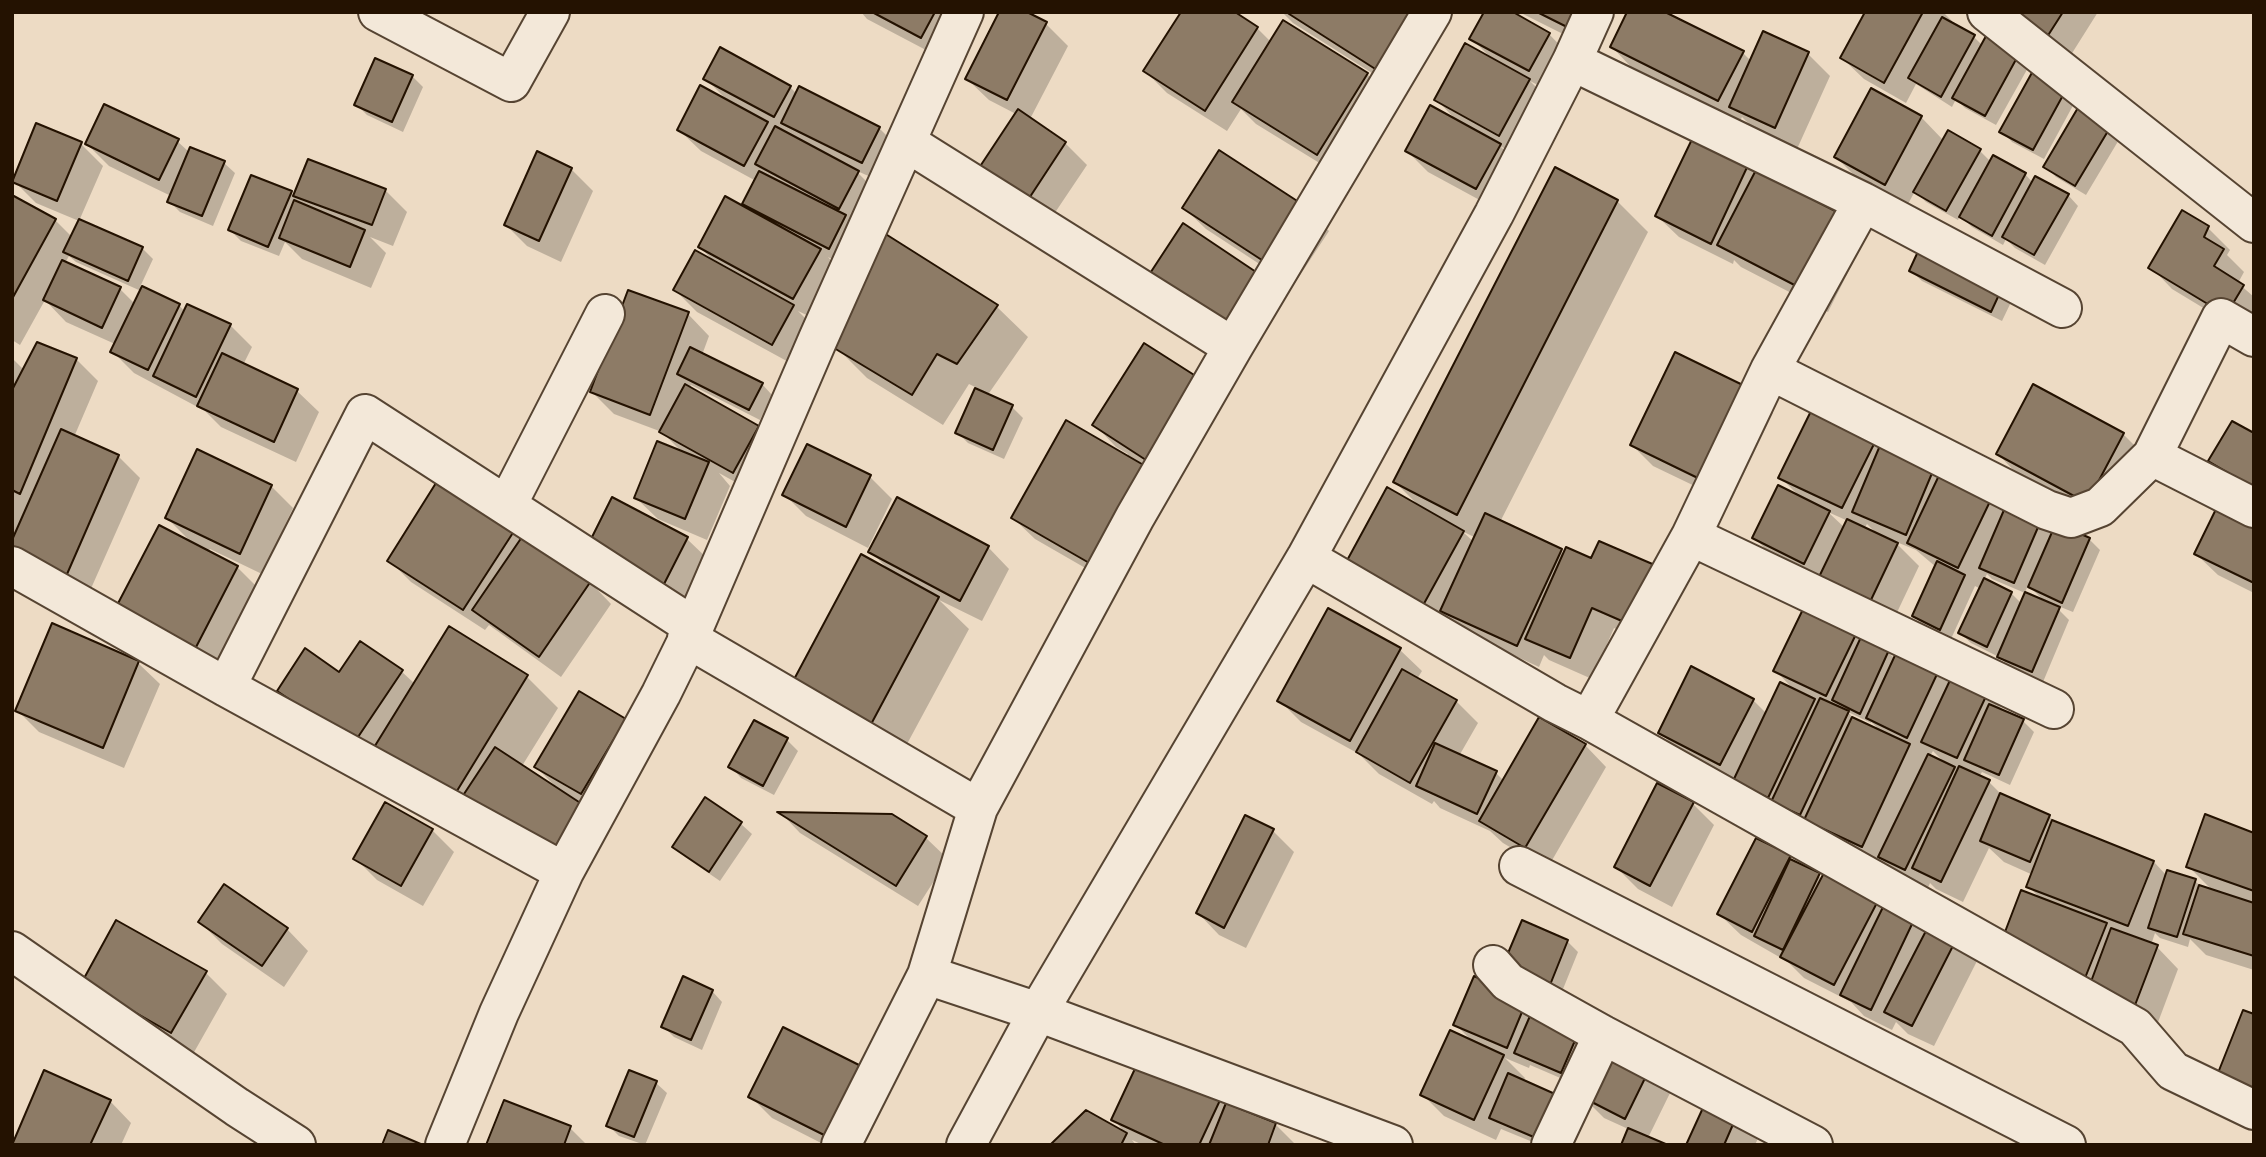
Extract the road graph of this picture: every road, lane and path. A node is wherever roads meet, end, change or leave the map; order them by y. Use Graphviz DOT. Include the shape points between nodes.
graph roads {
  1 [pos="378,12"];
  2 [pos="550,12"];
  3 [pos="964,12"];
  4 [pos="1594,12"];
  5 [pos="1987,12"];
  6 [pos="1425,15"];
  7 [pos="1572,61"];
  8 [pos="906,142"];
  9 [pos="1863,202"];
  10 [pos="2254,223"];
  11 [pos="2062,308"];
  12 [pos="605,314"];
  13 [pos="2254,337"];
  14 [pos="1233,347"];
  15 [pos="1769,370"];
  16 [pos="2152,456"];
  17 [pos="507,505"];
  18 [pos="2254,508"];
  19 [pos="1691,536"];
  20 [pos="1306,558"];
  21 [pos="12,566"];
  22 [pos="690,633"];
  23 [pos="226,687"];
  24 [pos="2054,709"];
  25 [pos="1588,720"];
  26 [pos="978,808"];
  27 [pos="1519,866"];
  28 [pos="564,872"];
  29 [pos="12,951"];
  30 [pos="1493,965"];
  31 [pos="927,975"];
  32 [pos="1038,1013"];
  33 [pos="1603,1035"];
  34 [pos="2254,1110"];
  35 [pos="296,1145"];
  36 [pos="445,1145"];
  37 [pos="841,1145"];
  38 [pos="965,1145"];
  39 [pos="1393,1145"];
  40 [pos="1551,1145"];
  41 [pos="1813,1145"];
  42 [pos="2066,1145"];
  1 -- 2 [label="street" via="511,82"];
  3 -- 8 [label="street"];
  4 -- 7 [label="street"];
  5 -- 10 [label="street"];
  6 -- 14 [label="street"];
  7 -- 9 [label="street"];
  7 -- 20 [label="street"];
  8 -- 14 [label="street"];
  8 -- 22 [label="street"];
  9 -- 11 [label="street"];
  9 -- 15 [label="street"];
  12 -- 17 [label="street"];
  13 -- 16 [label="street" via="2221,318"];
  14 -- 26 [label="street"];
  15 -- 16 [label="street" via="2071,518 2100,507"];
  15 -- 19 [label="street"];
  16 -- 18 [label="street"];
  17 -- 22 [label="street"];
  17 -- 23 [label="street" via="365,414"];
  19 -- 24 [label="street"];
  19 -- 25 [label="street"];
  20 -- 25 [label="street"];
  20 -- 32 [label="street"];
  21 -- 23 [label="street"];
  22 -- 26 [label="street"];
  22 -- 28 [label="street"];
  23 -- 28 [label="street"];
  25 -- 34 [label="street" via="2135,1027 2173,1071"];
  26 -- 31 [label="street"];
  27 -- 42 [label="street"];
  28 -- 36 [label="street"];
  29 -- 35 [label="street"];
  30 -- 33 [label="street" via="1508,982"];
  31 -- 32 [label="street"];
  31 -- 37 [label="street"];
  32 -- 38 [label="street"];
  32 -- 39 [label="street"];
  33 -- 40 [label="street"];
  33 -- 41 [label="street"];
}
